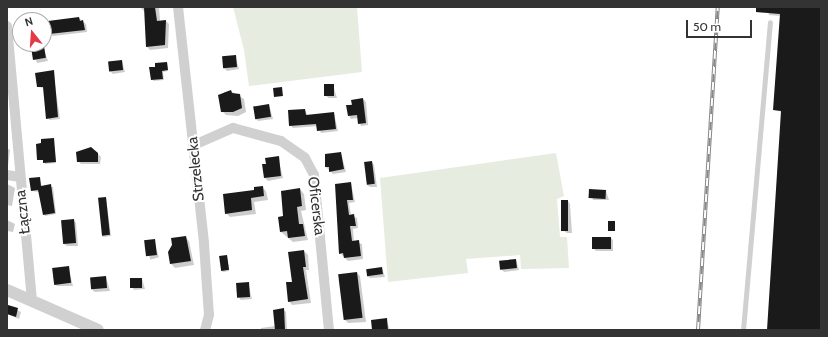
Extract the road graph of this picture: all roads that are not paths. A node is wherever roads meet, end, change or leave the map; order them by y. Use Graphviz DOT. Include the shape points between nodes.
graph roads {
  1 [pos="178,7"];
  2 [pos="770,22"];
  3 [pos="7,26"];
  4 [pos="8,46"];
  5 [pos="194,145"];
  6 [pos="7,175"];
  7 [pos="19,177"];
  8 [pos="7,290"];
  9 [pos="32,302"];
  10 [pos="98,330"];
  11 [pos="205,330"];
  12 [pos="329,330"];
  13 [pos="743,330"];
  1 -- 5 [label="street, Strzelecka"];
  2 -- 13 [label="lane"];
  3 -- 4 [label="street, Łączna"];
  4 -- 7 [label="street, Łączna"];
  5 -- 11 [label="street, Strzelecka" via="209,314"];
  5 -- 12 [label="street, Oficerska" via="233,128 281,141 305,158 314,176"];
  6 -- 7 [label="street"];
  7 -- 9 [label="street, Łączna"];
  8 -- 9 [label="street"];
  9 -- 10 [label="street"];
}
